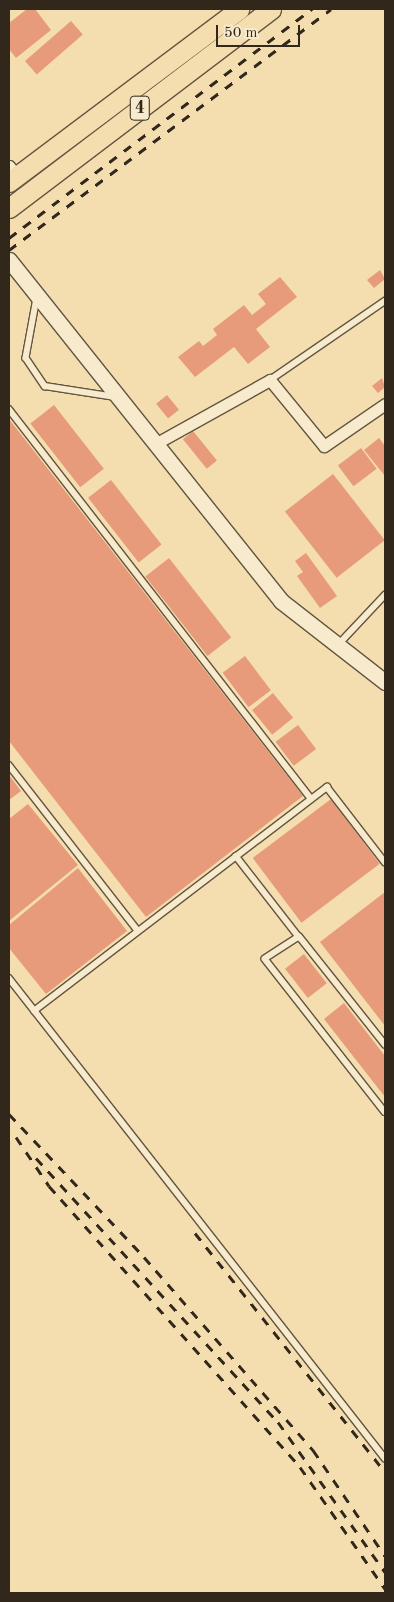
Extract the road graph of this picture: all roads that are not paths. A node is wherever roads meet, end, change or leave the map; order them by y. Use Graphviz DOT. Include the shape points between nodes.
graph roads {
  1 [pos="239,9"];
  2 [pos="270,9"];
  3 [pos="11,175"];
  4 [pos="9,208"];
  5 [pos="9,260"];
  6 [pos="37,296"];
  7 [pos="385,301"];
  8 [pos="270,380"];
  9 [pos="118,397"];
  10 [pos="385,404"];
  11 [pos="9,409"];
  12 [pos="155,444"];
  13 [pos="385,595"];
  14 [pos="338,645"];
  15 [pos="385,682"];
  16 [pos="9,765"];
  17 [pos="311,799"];
  18 [pos="236,856"];
  19 [pos="385,862"];
  20 [pos="138,931"];
  21 [pos="299,937"];
  22 [pos="9,978"];
  23 [pos="34,1011"];
  24 [pos="385,1045"];
  25 [pos="385,1112"];
  26 [pos="385,1458"];
  1 -- 3 [label="main road, 4"];
  2 -- 4 [label="main road, 4"];
  5 -- 6 [label="street"];
  6 -- 9 [label="street"];
  6 -- 9 [label="lane" via="26,358 45,386"];
  7 -- 8 [label="lane"];
  8 -- 10 [label="street" via="324,446"];
  8 -- 12 [label="street"];
  9 -- 12 [label="street"];
  11 -- 17 [label="lane"];
  12 -- 14 [label="street" via="281,601"];
  13 -- 14 [label="lane"];
  14 -- 15 [label="street"];
  16 -- 20 [label="lane"];
  17 -- 18 [label="lane"];
  17 -- 19 [label="lane" via="327,787"];
  18 -- 20 [label="lane"];
  18 -- 21 [label="lane"];
  20 -- 23 [label="lane"];
  21 -- 24 [label="lane"];
  21 -- 25 [label="lane" via="265,959"];
  22 -- 23 [label="lane"];
  23 -- 26 [label="lane"];
}
